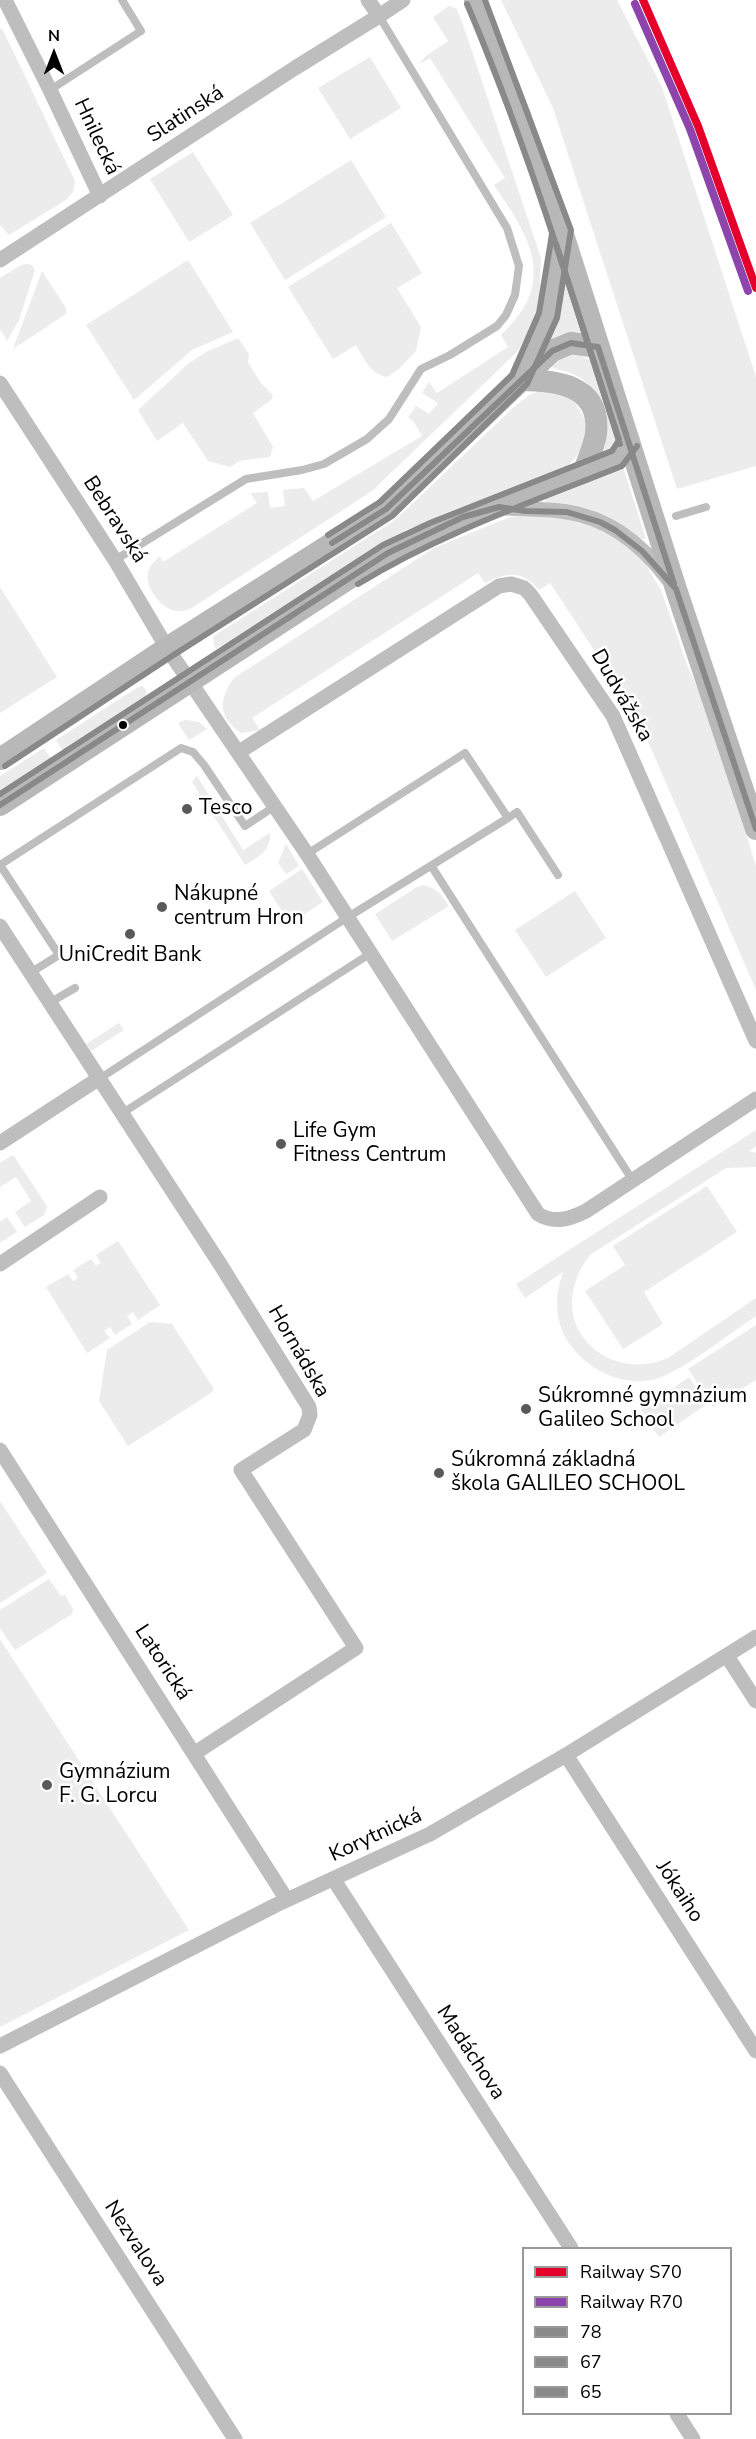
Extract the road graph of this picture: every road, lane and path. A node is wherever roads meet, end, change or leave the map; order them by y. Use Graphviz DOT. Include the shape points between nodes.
graph roads {
  1 [pos="5,0"];
  2 [pos="122,0"];
  3 [pos="368,0"];
  4 [pos="403,0"];
  5 [pos="475,0"];
  6 [pos="379,16"];
  7 [pos="50,90"];
  8 [pos="100,196"];
  9 [pos="562,231"];
  10 [pos="0,260"];
  11 [pos="598,347"];
  12 [pos="519,380"];
  13 [pos="0,383"];
  14 [pos="629,441"];
  15 [pos="584,471"];
  16 [pos="492,507"];
  17 [pos="706,507"];
  18 [pos="676,516"];
  19 [pos="115,560"];
  20 [pos="676,589"];
  21 [pos="167,648"];
  22 [pos="189,681"];
  23 [pos="239,752"];
  24 [pos="0,759"];
  25 [pos="0,805"];
  26 [pos="275,806"];
  27 [pos="508,818"];
  28 [pos="756,829"];
  29 [pos="307,854"];
  30 [pos="0,865"];
  31 [pos="432,867"];
  32 [pos="558,875"];
  33 [pos="348,917"];
  34 [pos="0,926"];
  35 [pos="371,953"];
  36 [pos="30,973"];
  37 [pos="75,988"];
  38 [pos="49,1003"];
  39 [pos="756,1041"];
  40 [pos="98,1079"];
  41 [pos="756,1099"];
  42 [pos="121,1114"];
  43 [pos="0,1143"];
  44 [pos="633,1181"];
  45 [pos="100,1197"];
  46 [pos="0,1264"];
  47 [pos="0,1450"];
  48 [pos="756,1637"];
  49 [pos="727,1656"];
  50 [pos="756,1701"];
  51 [pos="195,1753"];
  52 [pos="566,1755"];
  53 [pos="334,1880"];
  54 [pos="287,1900"];
  55 [pos="0,2046"];
  56 [pos="756,2051"];
  57 [pos="0,2073"];
  58 [pos="570,2247"];
  59 [pos="678,2415"];
  60 [pos="235,2439"];
  61 [pos="693,2439"];
  1 -- 7 [label="street, Hnilecká"];
  2 -- 7 [label="lane" via="141,31"];
  3 -- 6 [label="street"];
  4 -- 6 [label="street, Slatinská"];
  5 -- 9 [label="main road"];
  6 -- 8 [label="street, Slatinská"];
  6 -- 19 [label="lane" via="507,228 519,266 515,295 506,315 496,326 421,369 389,419 367,439 324,464 246,479"];
  7 -- 8 [label="street, Hnilecká"];
  8 -- 10 [label="street, Slatinská"];
  9 -- 11 [label="main road"];
  9 -- 12 [label="main road" via="548,316"];
  11 -- 12 [label="main road" via="561,346"];
  11 -- 14 [label="main road"];
  12 -- 15 [label="main road" via="561,383 585,398 594,415 596,433"];
  12 -- 21 [label="main road" via="386,509"];
  13 -- 19 [label="street, Bebravská"];
  14 -- 15 [label="main road" via="618,458"];
  14 -- 20 [label="main road"];
  15 -- 16 [label="main road"];
  16 -- 20 [label="street" via="568,512 603,522 631,540"];
  16 -- 22 [label="main road" via="388,553"];
  17 -- 18 [label="lane"];
  19 -- 21 [label="street, Bebravská"];
  20 -- 28 [label="main road"];
  21 -- 22 [label="street, Bebravská"];
  21 -- 24 [label="main road"];
  22 -- 23 [label="street"];
  22 -- 25 [label="main road"];
  23 -- 26 [label="street"];
  23 -- 39 [label="street, Dudvážska" via="499,586 524,588 594,686 622,734"];
  26 -- 29 [label="street"];
  26 -- 30 [label="lane" via="245,826 204,765 193,752 181,748"];
  27 -- 29 [label="lane" via="465,753"];
  27 -- 31 [label="lane"];
  27 -- 32 [label="lane" via="517,812"];
  29 -- 33 [label="street"];
  30 -- 36 [label="lane" via="59,955"];
  31 -- 33 [label="lane"];
  31 -- 44 [label="lane"];
  33 -- 35 [label="street"];
  33 -- 40 [label="lane"];
  34 -- 36 [label="street, Hornádska"];
  35 -- 42 [label="lane"];
  35 -- 44 [label="street" via="538,1214 550,1219 574,1217"];
  36 -- 38 [label="street, Hornádska"];
  37 -- 38 [label="lane"];
  38 -- 40 [label="street, Hornádska"];
  40 -- 42 [label="street, Hornádska"];
  40 -- 43 [label="street"];
  41 -- 44 [label="street"];
  42 -- 51 [label="street, Hornádska" via="309,1407 304,1430 241,1470 356,1648"];
  45 -- 46 [label="street"];
  47 -- 51 [label="street, Latorická"];
  48 -- 49 [label="street, Korytnická"];
  49 -- 50 [label="street"];
  49 -- 52 [label="street, Korytnická"];
  51 -- 54 [label="street, Latorická"];
  52 -- 53 [label="street, Korytnická" via="430,1834"];
  52 -- 56 [label="street, Jókaiho"];
  53 -- 54 [label="street, Korytnická"];
  53 -- 58 [label="street, Madáchova"];
  54 -- 55 [label="street, Korytnická"];
  57 -- 60 [label="street, Nezvalova"];
  59 -- 61 [label="street"];
}
